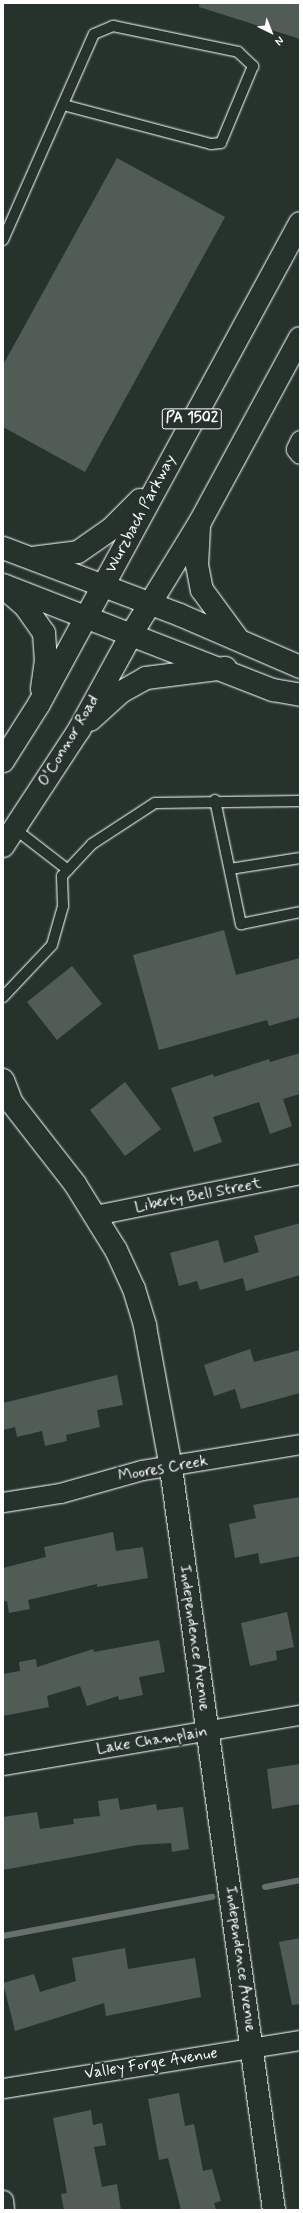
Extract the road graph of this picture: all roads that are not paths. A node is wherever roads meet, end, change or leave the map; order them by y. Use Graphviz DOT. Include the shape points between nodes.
graph roads {
  1 [pos="63,104"];
  2 [pos="300,222"];
  3 [pos="3,240"];
  4 [pos="300,338"];
  5 [pos="156,486"];
  6 [pos="200,522"];
  7 [pos="3,548"];
  8 [pos="32,558"];
  9 [pos="103,584"];
  10 [pos="3,586"];
  11 [pos="150,604"];
  12 [pos="86,616"];
  13 [pos="132,633"];
  14 [pos="238,639"];
  15 [pos="300,667"];
  16 [pos="225,668"];
  17 [pos="300,695"];
  18 [pos="39,704"];
  19 [pos="79,730"];
  20 [pos="3,761"];
  21 [pos="215,800"];
  22 [pos="300,802"];
  23 [pos="9,837"];
  24 [pos="300,858"];
  25 [pos="68,870"];
  26 [pos="230,870"];
  27 [pos="300,912"];
  28 [pos="3,997"];
  29 [pos="3,1080"];
  30 [pos="8,1100"];
  31 [pos="300,1174"];
  32 [pos="95,1216"];
  33 [pos="300,1444"];
  34 [pos="171,1468"];
  35 [pos="3,1502"];
  36 [pos="300,1715"];
  37 [pos="208,1733"];
  38 [pos="3,1765"];
  39 [pos="300,2040"];
  40 [pos="252,2047"];
  41 [pos="3,2088"];
  42 [pos="3,2200"];
  43 [pos="4,2210"];
  44 [pos="274,2210"];
  1 -- 1 [label="lane" via="94,34 113,26 238,52 253,66 221,143 211,144"];
  1 -- 3 [label="lane"];
  2 -- 5 [label="main road, Wurzbach Parkway / PA 1502"];
  4 -- 6 [label="main road, PA 1502"];
  5 -- 8 [label="main road" via="111,529 78,552"];
  5 -- 9 [label="main road, Wurzbach Parkway / PA 1502"];
  6 -- 11 [label="main road, PA 1502"];
  6 -- 14 [label="main road" via="196,565 202,590"];
  7 -- 8 [label="main road"];
  8 -- 9 [label="main road"];
  9 -- 11 [label="main road"];
  9 -- 12 [label="main road, Wurzbach Parkway / PA 1502"];
  10 -- 12 [label="main road"];
  10 -- 18 [label="main road" via="25,606 44,633 46,660"];
  11 -- 13 [label="main road, PA 1502"];
  11 -- 14 [label="main road"];
  12 -- 13 [label="main road"];
  12 -- 18 [label="main road"];
  13 -- 16 [label="main road"];
  13 -- 19 [label="main road, O'Connor Road"];
  14 -- 15 [label="main road"];
  16 -- 17 [label="main road" via="273,690"];
  16 -- 19 [label="main road" via="146,678 121,692"];
  18 -- 20 [label="main road"];
  19 -- 23 [label="main road, O'Connor Road"];
  21 -- 22 [label="lane"];
  21 -- 25 [label="lane" via="155,803 92,844"];
  21 -- 26 [label="lane"];
  23 -- 25 [label="lane"];
  24 -- 26 [label="lane"];
  25 -- 28 [label="lane" via="62,876 63,906 52,946"];
  26 -- 27 [label="lane" via="241,924"];
  29 -- 30 [label="main road, Independence Avenue"];
  30 -- 32 [label="main road, Independence Avenue"];
  31 -- 32 [label="street, Liberty Bell Street"];
  32 -- 34 [label="main road, Independence Avenue" via="128,1276 143,1319"];
  33 -- 34 [label="street, Moores Creek"];
  34 -- 35 [label="street, Moores Creek" via="142,1470 60,1494"];
  34 -- 37 [label="main road, Independence Avenue"];
  36 -- 37 [label="street, Lake Champlain"];
  37 -- 38 [label="street, Lake Champlain"];
  37 -- 40 [label="main road, Independence Avenue"];
  39 -- 40 [label="street, Valley Forge Avenue"];
  40 -- 41 [label="street, Valley Forge Avenue"];
  40 -- 44 [label="main road, Independence Avenue"];
  42 -- 43 [label="street"];
}
